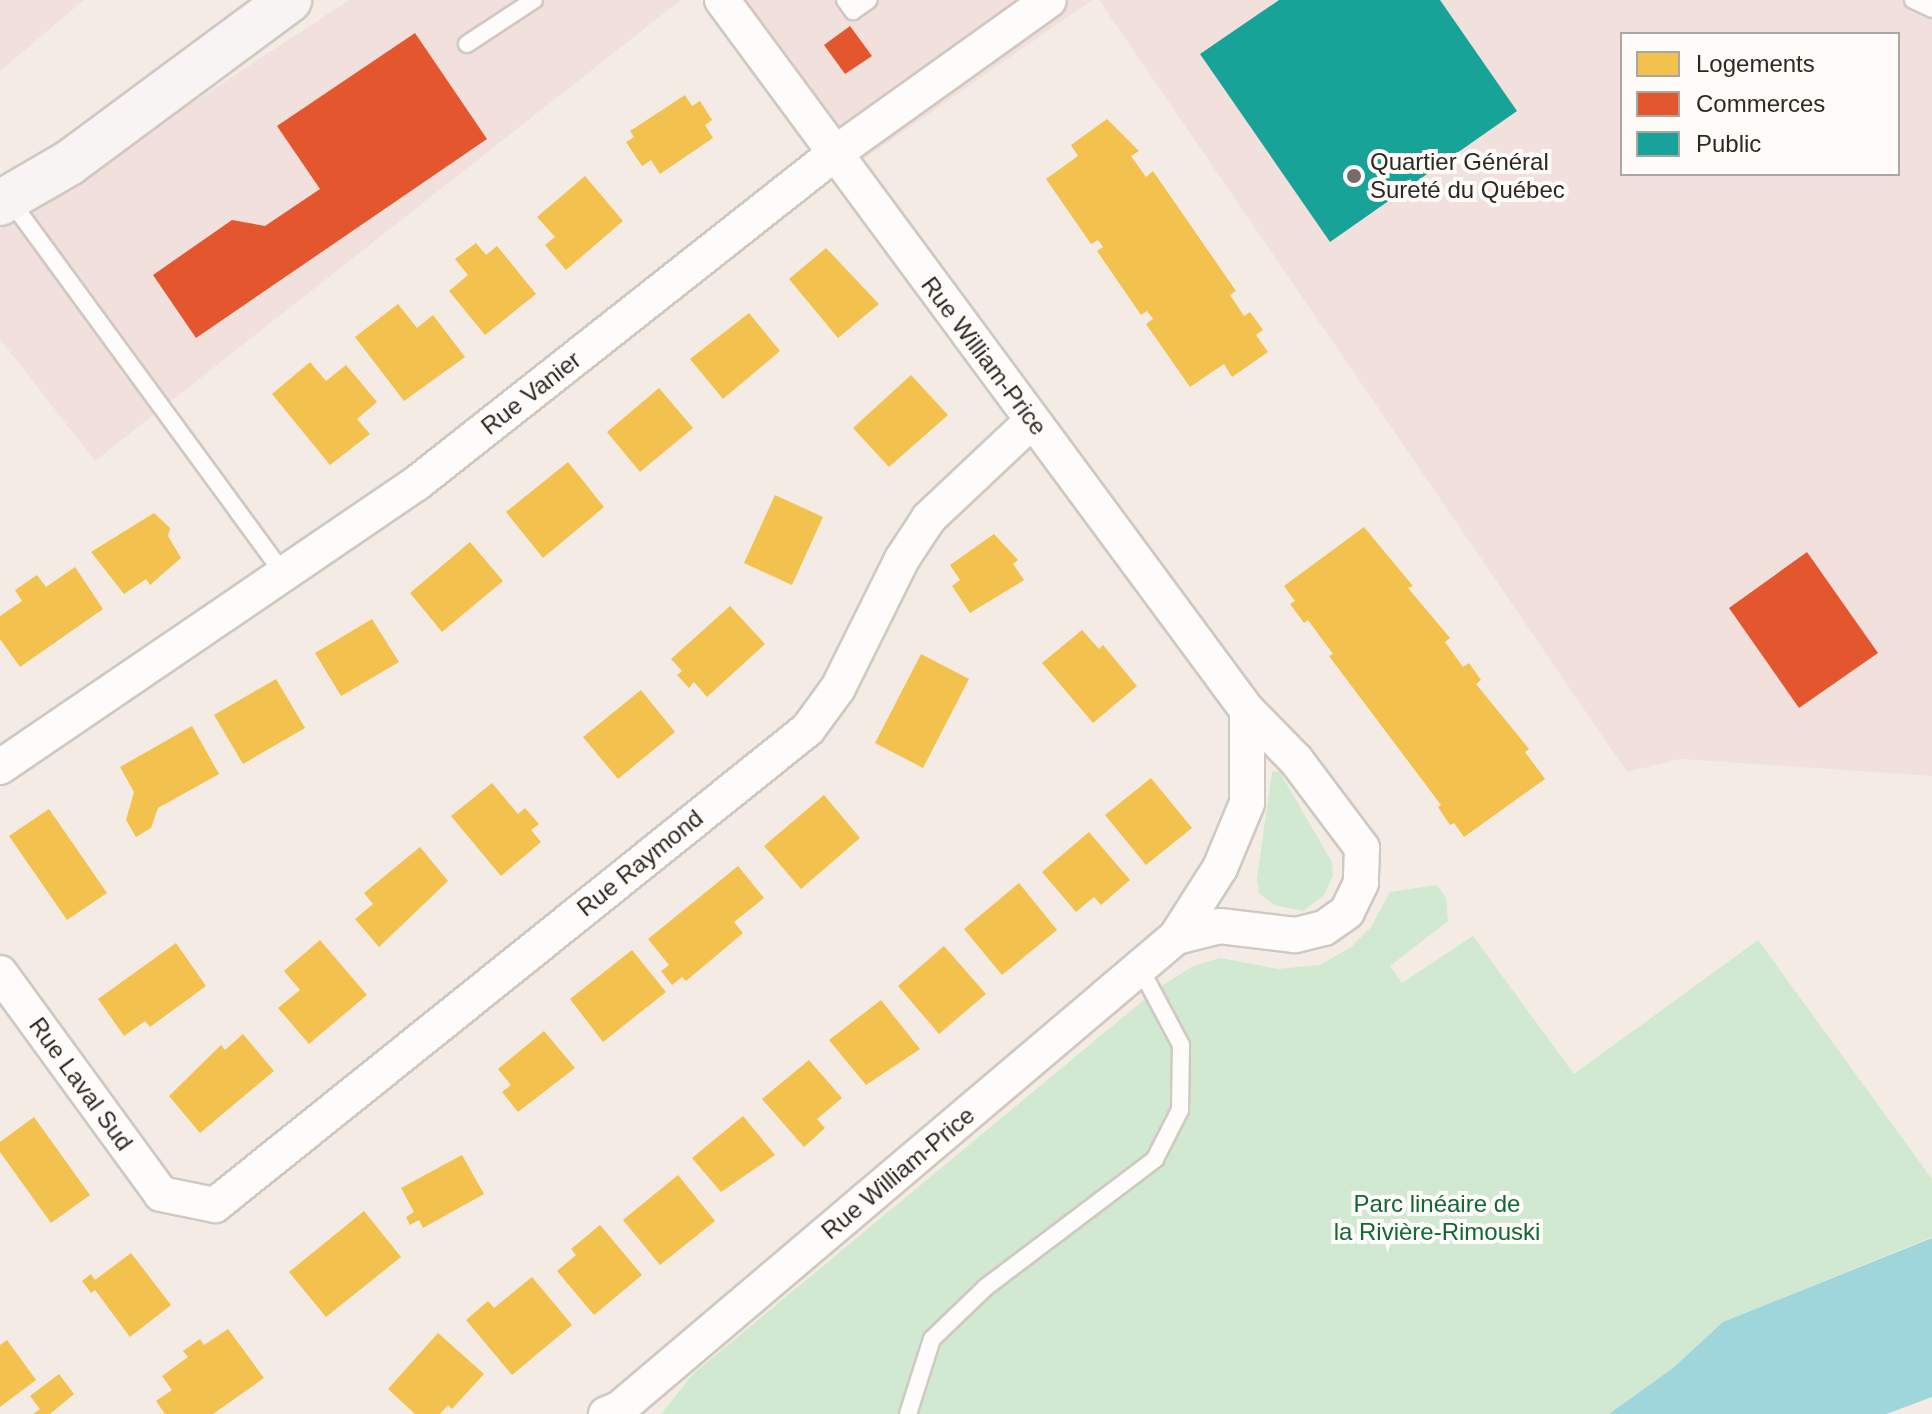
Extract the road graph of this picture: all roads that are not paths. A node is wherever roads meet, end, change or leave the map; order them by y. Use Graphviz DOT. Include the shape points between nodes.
graph roads {
  1 [pos="289,0"];
  2 [pos="534,0"];
  3 [pos="722,0"];
  4 [pos="845,0"];
  5 [pos="869,0"];
  6 [pos="1049,0"];
  7 [pos="1913,0"];
  8 [pos="1932,9"];
  9 [pos="467,44"];
  10 [pos="834,154"];
  11 [pos="4,200"];
  12 [pos="1032,421"];
  13 [pos="284,574"];
  14 [pos="1247,710"];
  15 [pos="0,767"];
  16 [pos="1176,937"];
  17 [pos="1140,968"];
  18 [pos="0,973"];
  19 [pos="161,1194"];
  20 [pos="614,1412"];
  21 [pos="908,1414"];
  1 -- 11 [label="main road" via="69,163"];
  2 -- 9 [label="lane"];
  3 -- 10 [label="street, Rue William-Price"];
  4 -- 5 [label="lane" via="853,11"];
  6 -- 10 [label="street, Rue Vanier"];
  7 -- 8 [label="lane"];
  10 -- 12 [label="street, Rue William-Price"];
  10 -- 13 [label="street, Rue Vanier" via="417,483"];
  11 -- 13 [label="lane"];
  12 -- 14 [label="street, Rue William-Price"];
  12 -- 19 [label="street, Rue Raymond" via="929,518 902,559 838,688 808,729 215,1205"];
  13 -- 15 [label="street, Rue Vanier"];
  14 -- 16 [label="street, Rue William-Price" via="1247,803 1220,868"];
  14 -- 16 [label="street, Rue William-Price" via="1296,760 1362,848 1361,883 1347,912 1324,928 1295,935 1220,926"];
  16 -- 17 [label="street, Rue William-Price"];
  17 -- 20 [label="street, Rue William-Price"];
  17 -- 21 [label="lane" via="1181,1045 1180,1110 1155,1159 986,1287 932,1339"];
  18 -- 19 [label="street, Rue Laval Sud"];
}
